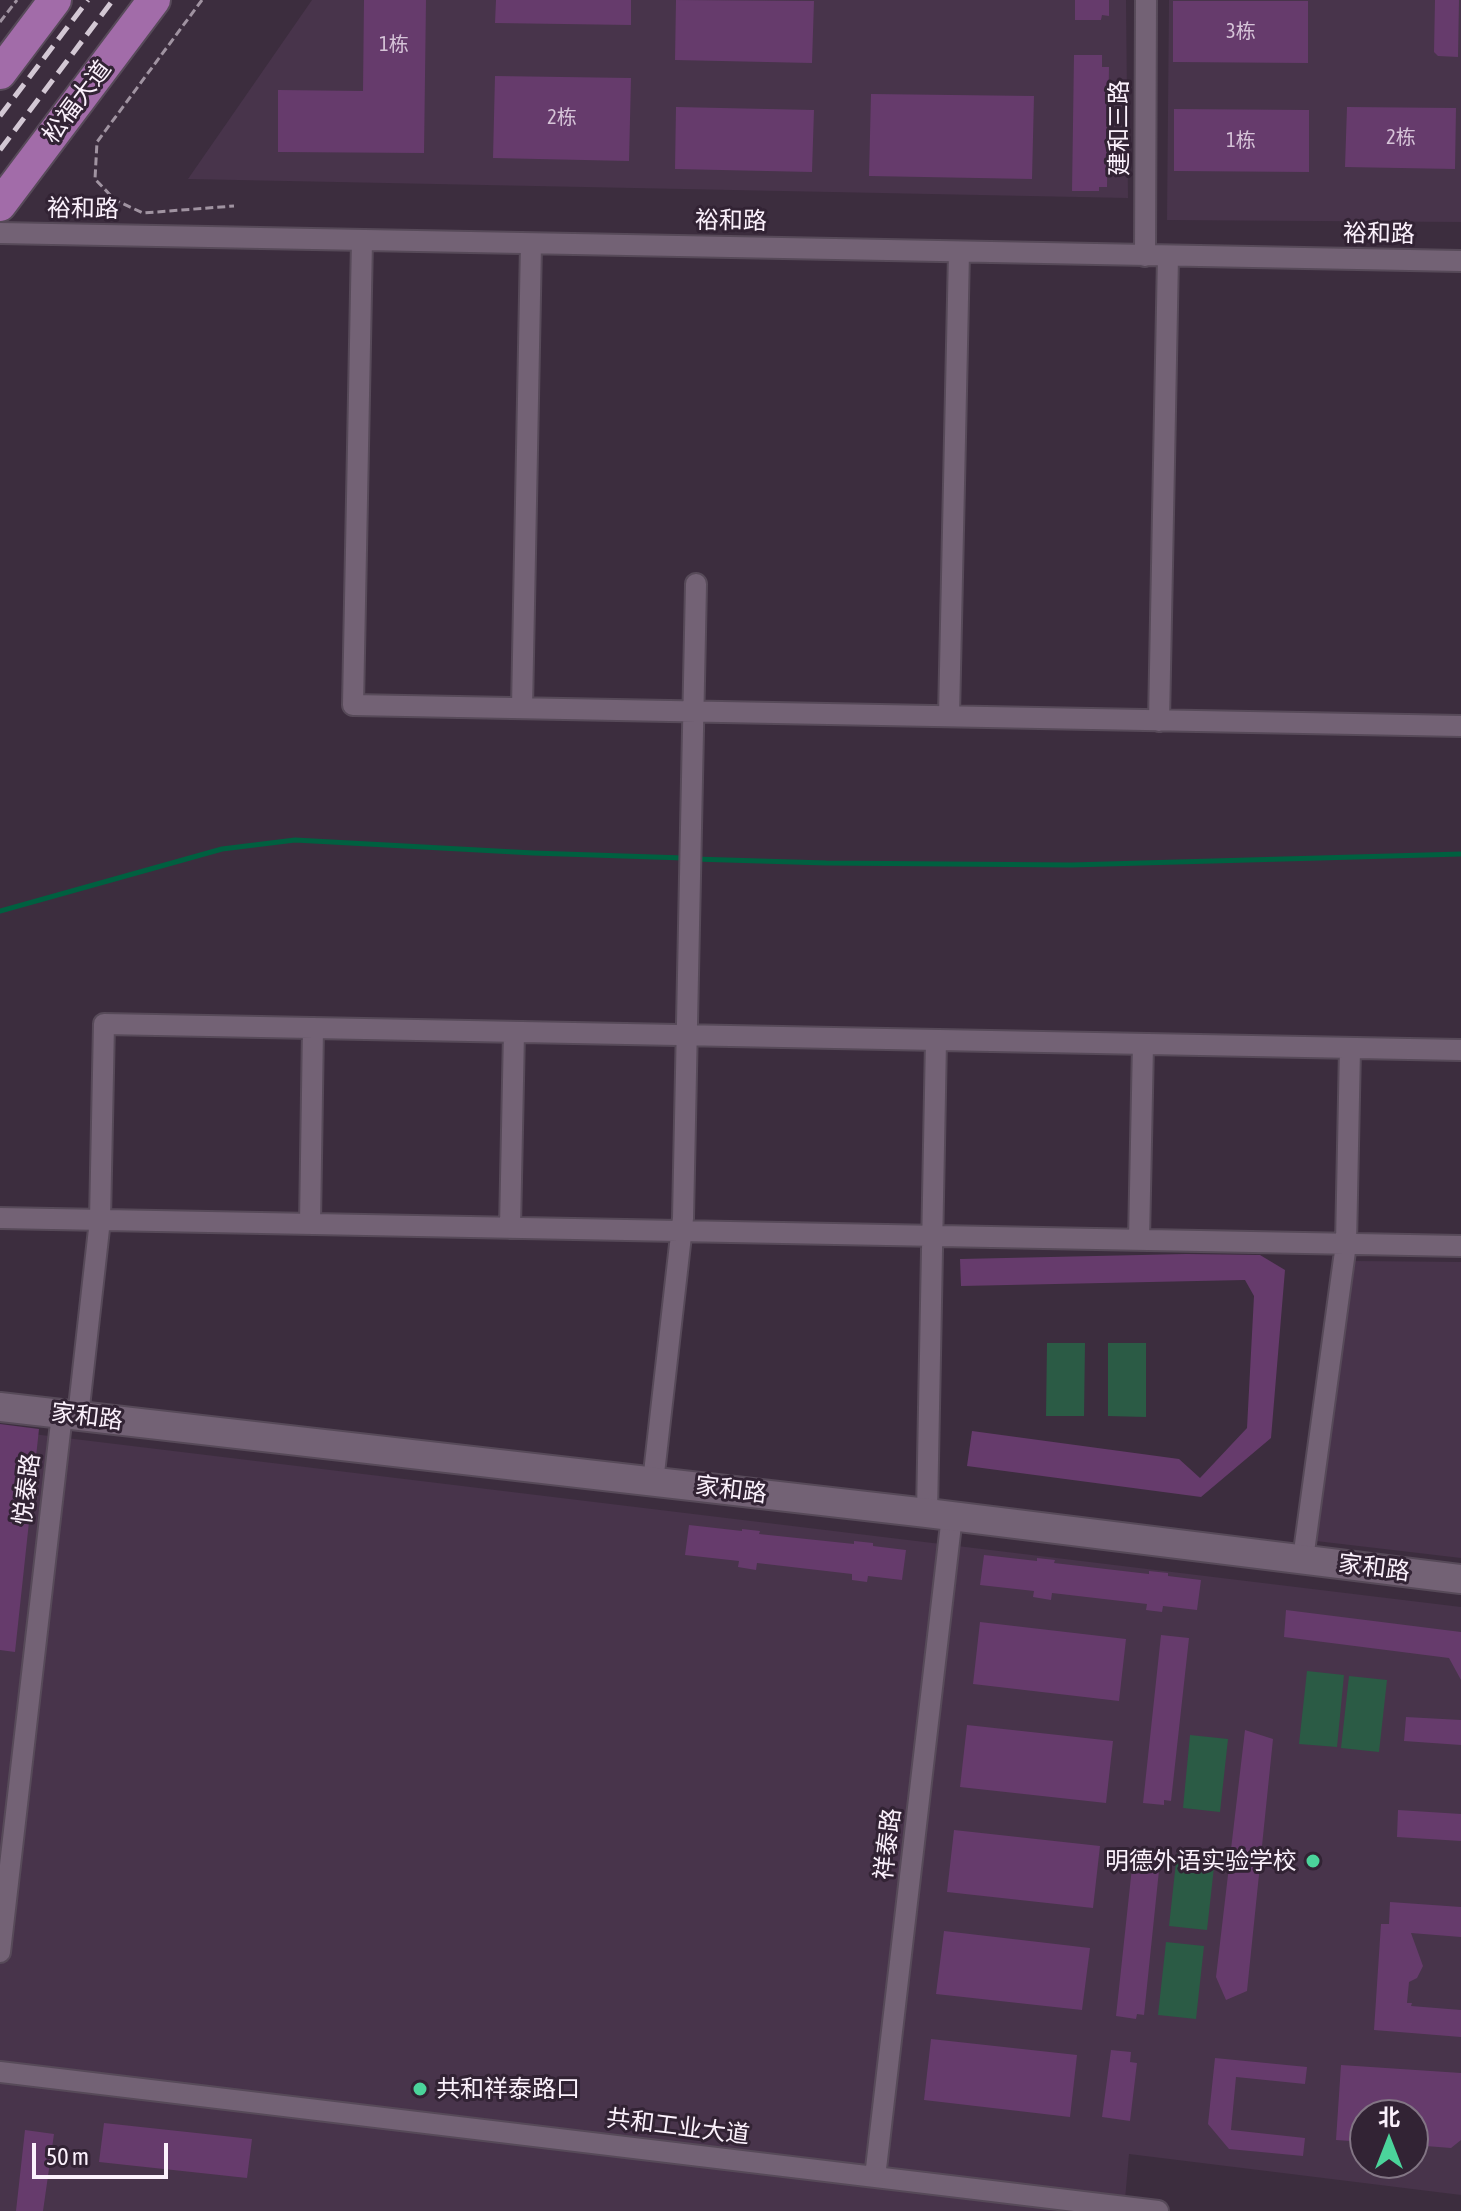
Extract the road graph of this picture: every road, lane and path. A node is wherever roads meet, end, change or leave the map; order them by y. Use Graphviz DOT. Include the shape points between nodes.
graph roads {
  1 [pos="17,0"];
  2 [pos="55,0"];
  3 [pos="154,0"];
  4 [pos="202,0"];
  5 [pos="1146,0"];
  6 [pos="0,22"];
  7 [pos="0,73"];
  8 [pos="0,205"];
  9 [pos="234,206"];
  10 [pos="0,233"];
  11 [pos="362,240"];
  12 [pos="531,244"];
  13 [pos="959,252"];
  14 [pos="1145,256"];
  15 [pos="1168,256"];
  16 [pos="1461,261"];
  17 [pos="696,584"];
  18 [pos="522,708"];
  19 [pos="693,712"];
  20 [pos="949,716"];
  21 [pos="1159,721"];
  22 [pos="1461,726"];
  23 [pos="313,1028"];
  24 [pos="514,1032"];
  25 [pos="687,1035"];
  26 [pos="936,1040"];
  27 [pos="1143,1044"];
  28 [pos="1350,1048"];
  29 [pos="1461,1050"];
  30 [pos="0,1218"];
  31 [pos="100,1220"];
  32 [pos="310,1224"];
  33 [pos="510,1228"];
  34 [pos="682,1231"];
  35 [pos="933,1236"];
  36 [pos="1139,1240"];
  37 [pos="1346,1244"];
  38 [pos="1461,1246"];
  39 [pos="0,1407"];
  40 [pos="70,1415"];
  41 [pos="653,1482"];
  42 [pos="940,1514"];
  43 [pos="1303,1559"];
  44 [pos="1461,1579"];
  45 [pos="0,1952"];
  46 [pos="0,2072"];
  47 [pos="875,2177"];
  48 [pos="1158,2211"];
  1 -- 6 [label="path"];
  2 -- 7 [label="main road"];
  3 -- 8 [label="main road, 松福大道"];
  4 -- 9 [label="path" via="97,142 95,179 115,200 143,213"];
  5 -- 14 [label="street, 建和三路"];
  10 -- 11 [label="street, 裕和路"];
  11 -- 12 [label="street, 裕和路"];
  11 -- 18 [label="street" via="353,705"];
  12 -- 13 [label="street, 裕和路"];
  12 -- 18 [label="street"];
  13 -- 14 [label="street, 裕和路"];
  13 -- 20 [label="street"];
  14 -- 15 [label="street, 裕和路"];
  15 -- 16 [label="street, 裕和路"];
  15 -- 21 [label="street"];
  17 -- 19 [label="street"];
  18 -- 19 [label="street"];
  19 -- 20 [label="street"];
  19 -- 25 [label="street"];
  20 -- 21 [label="street"];
  21 -- 22 [label="street"];
  23 -- 24 [label="street"];
  23 -- 31 [label="street, 悦泰路" via="104,1024"];
  23 -- 32 [label="street"];
  24 -- 25 [label="street"];
  24 -- 33 [label="street"];
  25 -- 26 [label="street"];
  25 -- 34 [label="street"];
  26 -- 27 [label="street"];
  26 -- 35 [label="street, 祥泰路"];
  27 -- 28 [label="street"];
  27 -- 36 [label="street"];
  28 -- 29 [label="street"];
  28 -- 37 [label="street"];
  30 -- 31 [label="street"];
  31 -- 32 [label="street"];
  31 -- 40 [label="street, 悦泰路"];
  32 -- 33 [label="street"];
  33 -- 34 [label="street"];
  34 -- 35 [label="street"];
  34 -- 41 [label="street"];
  35 -- 36 [label="street"];
  35 -- 42 [label="street, 祥泰路"];
  36 -- 37 [label="street"];
  37 -- 38 [label="street"];
  37 -- 43 [label="street"];
  39 -- 40 [label="street, 家和路"];
  40 -- 41 [label="street, 家和路"];
  40 -- 45 [label="street, 悦泰路"];
  41 -- 42 [label="street, 家和路"];
  42 -- 43 [label="street, 家和路"];
  42 -- 47 [label="street, 祥泰路"];
  43 -- 44 [label="street, 家和路"];
  46 -- 47 [label="street, 共和工业大道"];
  47 -- 48 [label="street, 共和工业大道"];
}
